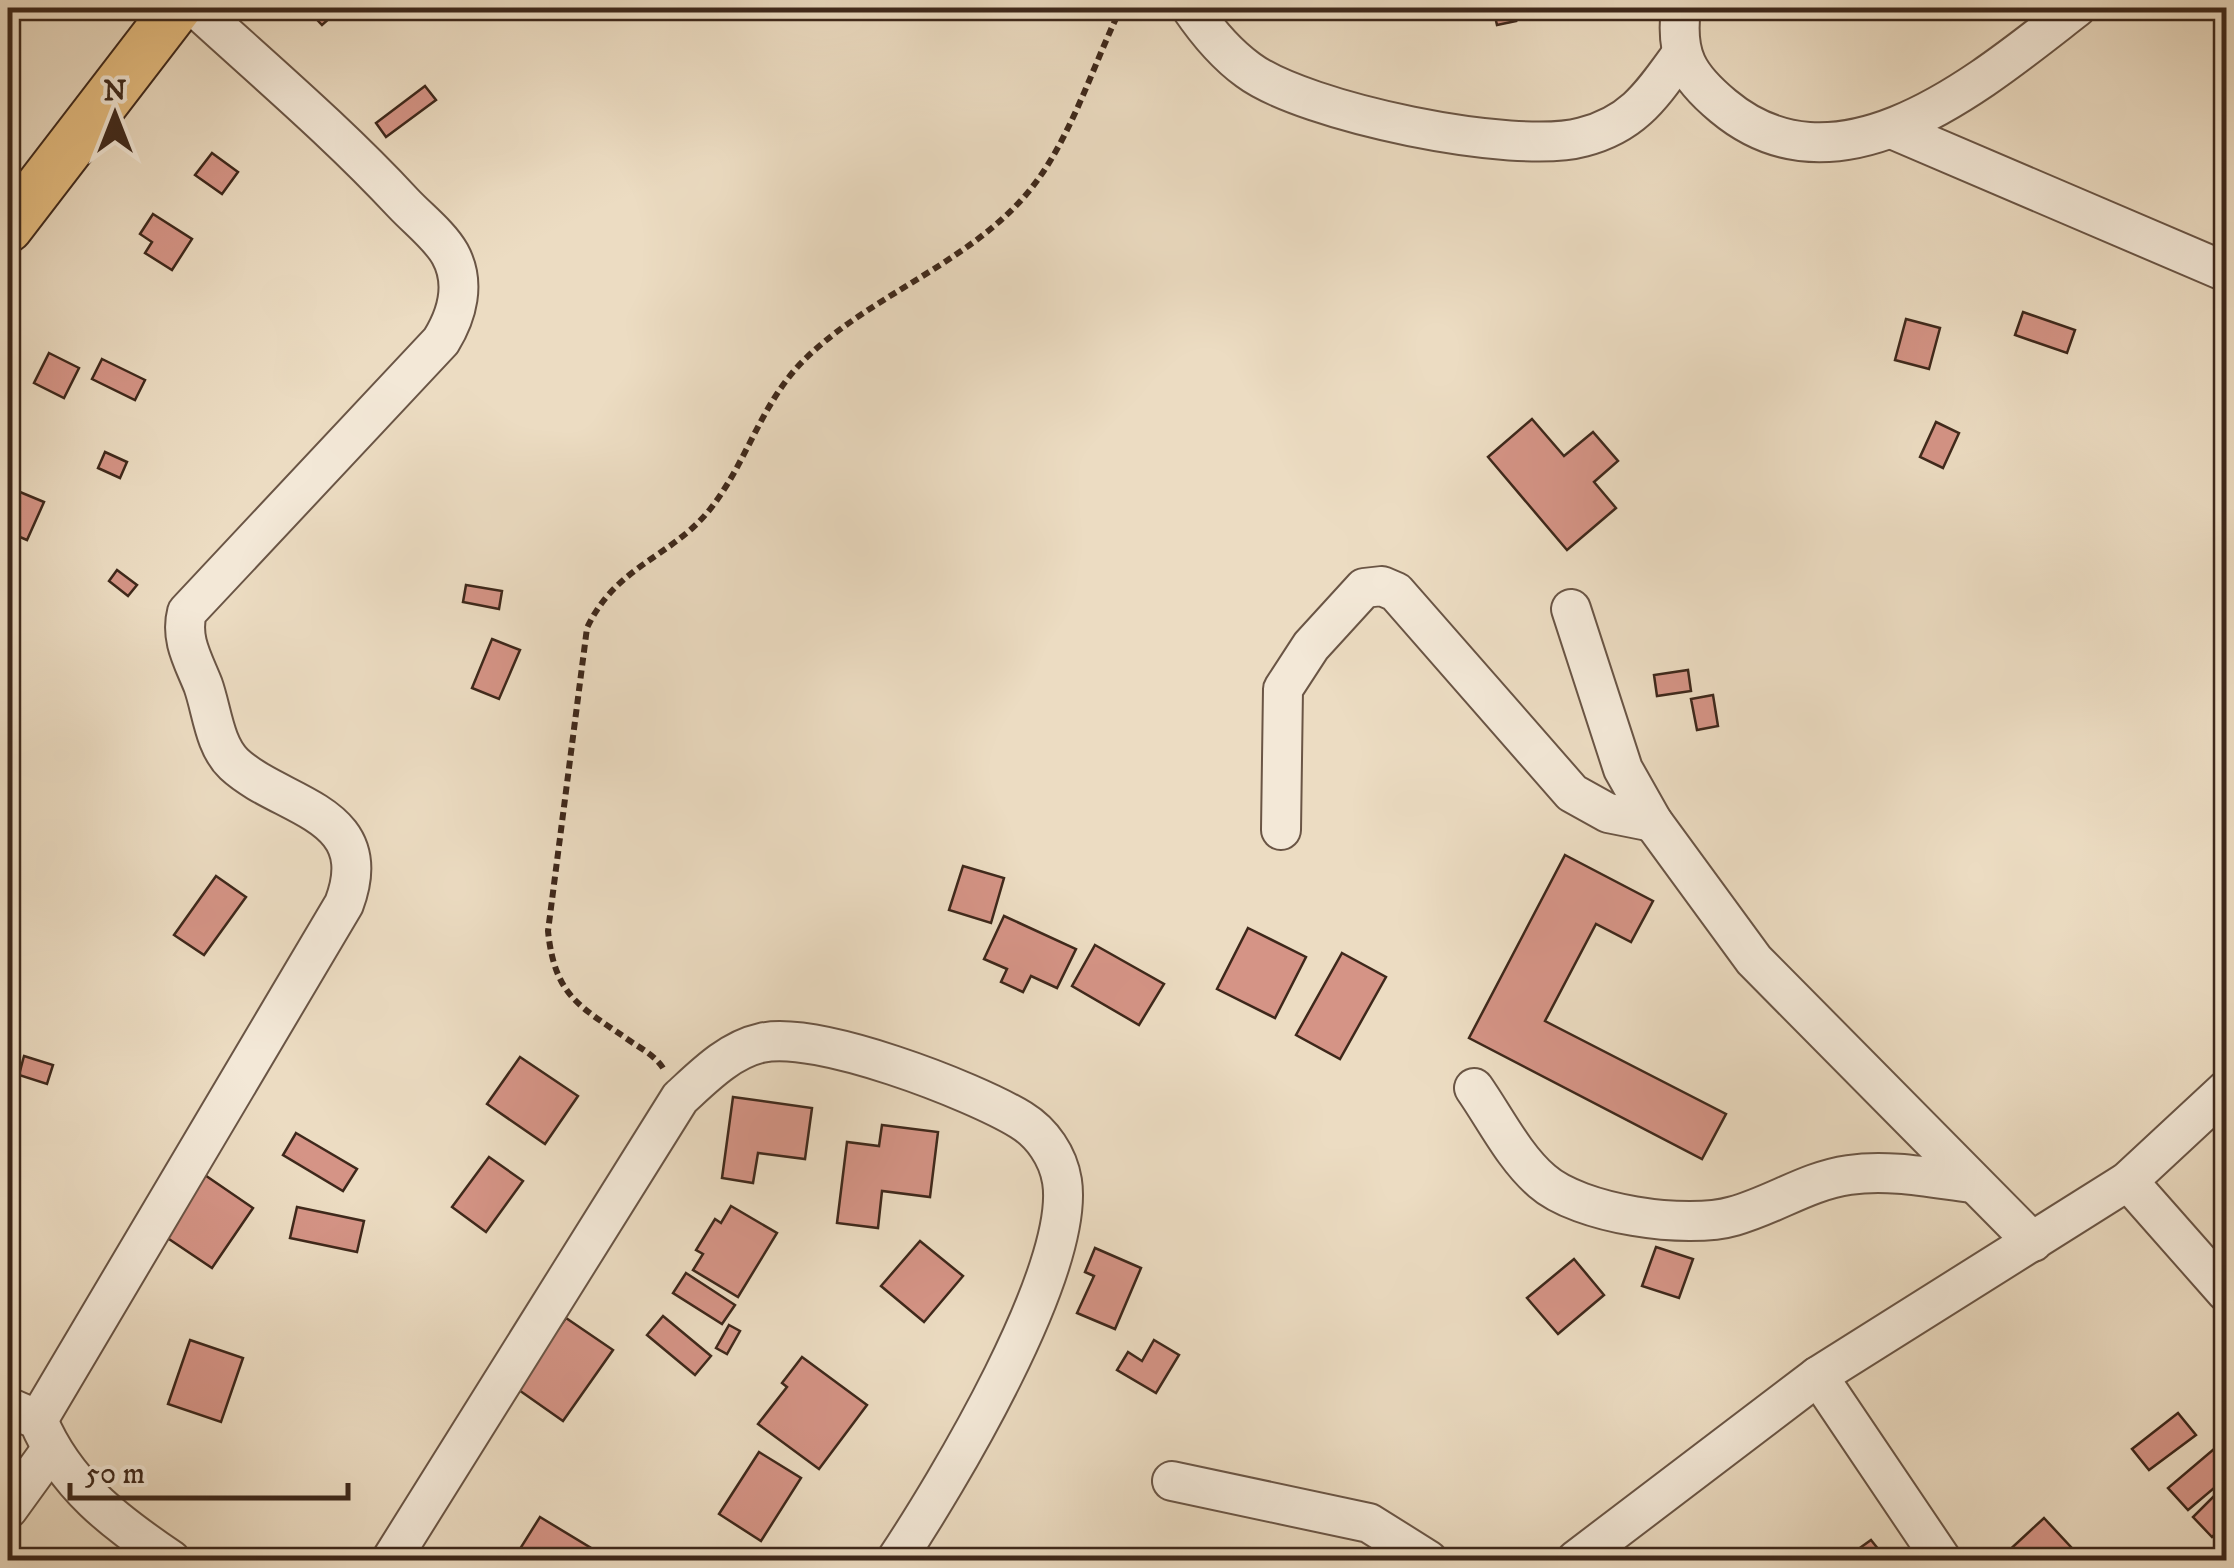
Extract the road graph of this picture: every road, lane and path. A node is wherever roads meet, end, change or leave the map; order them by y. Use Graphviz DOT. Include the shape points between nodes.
graph roads {
  1 [pos="177,8"];
  2 [pos="196,8"];
  3 [pos="1120,8"];
  4 [pos="1191,8"];
  5 [pos="1681,8"];
  6 [pos="2076,8"];
  7 [pos="1680,56"];
  8 [pos="1894,130"];
  9 [pos="8,228"];
  10 [pos="2226,272"];
  11 [pos="1572,609"];
  12 [pos="1653,822"];
  13 [pos="1282,830"];
  14 [pos="1474,1088"];
  15 [pos="2226,1090"];
  16 [pos="680,1098"];
  17 [pos="2128,1181"];
  18 [pos="1972,1183"];
  19 [pos="2033,1242"];
  20 [pos="2226,1292"];
  21 [pos="1818,1376"];
  22 [pos="32,1426"];
  23 [pos="1172,1481"];
  24 [pos="8,1509"];
  25 [pos="171,1560"];
  26 [pos="391,1560"];
  27 [pos="896,1560"];
  28 [pos="1428,1560"];
  29 [pos="1576,1560"];
  30 [pos="1942,1560"];
  1 -- 9 [label="main road"];
  2 -- 22 [label="street" via="368,166 450,253 458,300 441,341 188,612 186,642 223,750 235,765 334,827 348,851 351,884"];
  3 -- 16 [label="path" via="1060,140 1025,196 997,224 872,306 803,361 756,424 709,511 601,598 586,628 548,932 551,963 585,1013 659,1061"];
  4 -- 7 [label="street" via="1248,70 1296,95 1366,118 1515,139 1581,138 1637,114"];
  5 -- 7 [label="street"];
  6 -- 8 [label="street" via="2014,58"];
  7 -- 8 [label="street" via="1734,115 1790,141 1837,144"];
  8 -- 10 [label="street"];
  11 -- 12 [label="street" via="1623,770"];
  12 -- 13 [label="street" via="1608,812 1572,794 1396,592 1382,586 1364,588 1311,646 1283,689"];
  12 -- 18 [label="street" via="1754,960"];
  14 -- 18 [label="street" via="1543,1183 1583,1203 1650,1218 1703,1222 1734,1216 1852,1174"];
  15 -- 17 [label="street"];
  16 -- 26 [label="street"];
  16 -- 27 [label="street" via="717,1064 761,1043 812,1042 917,1074 1022,1120 1053,1150 1062,1183 1054,1247 1006,1372 944,1488"];
  17 -- 19 [label="street"];
  17 -- 20 [label="street"];
  18 -- 19 [label="street"];
  19 -- 21 [label="street"];
  21 -- 29 [label="street"];
  21 -- 30 [label="street"];
  22 -- 24 [label="street"];
  22 -- 25 [label="street" via="78,1488"];
  23 -- 28 [label="street" via="1370,1523"];
}
